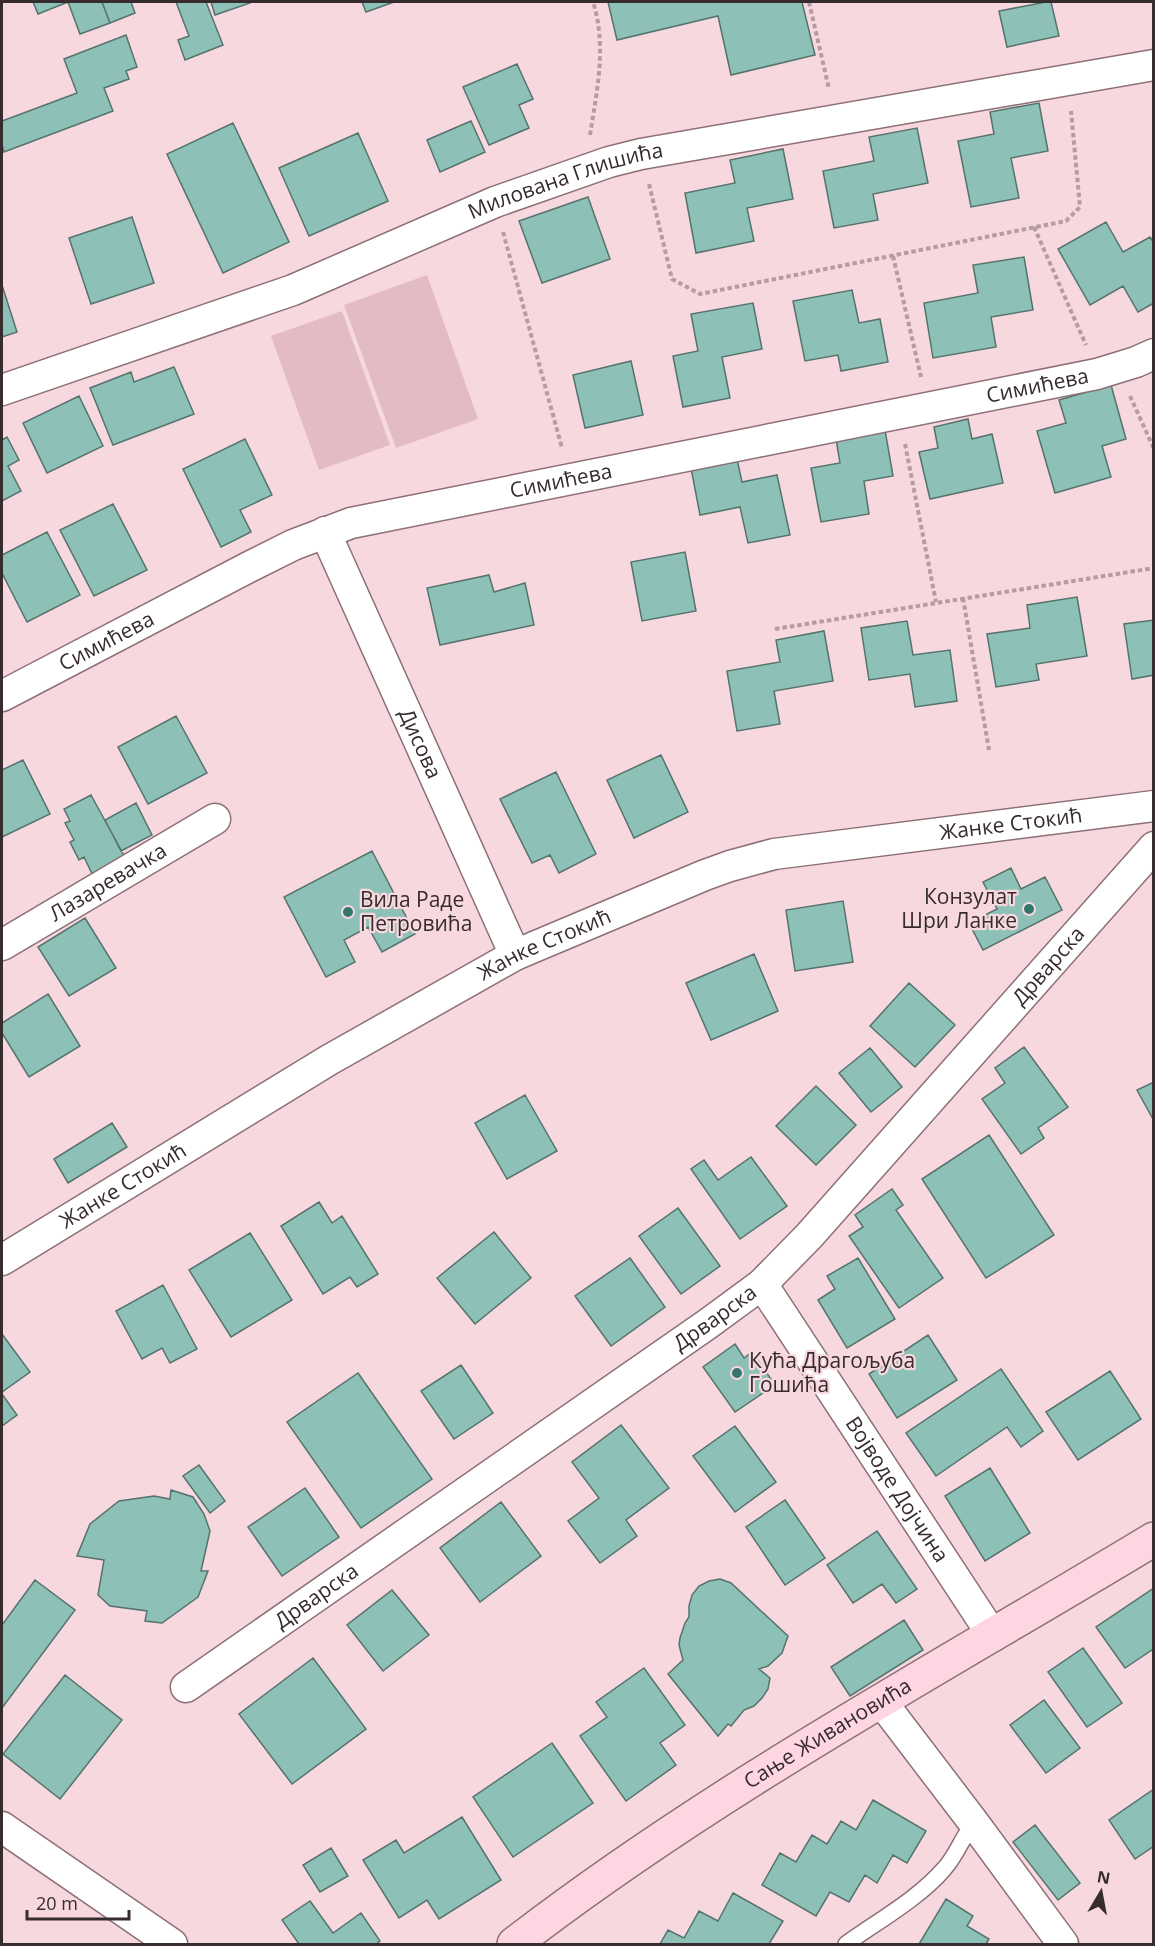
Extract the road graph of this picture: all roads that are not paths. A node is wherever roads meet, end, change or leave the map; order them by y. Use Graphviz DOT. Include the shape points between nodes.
graph roads {
  1 [pos="1154,65"];
  2 [pos="1154,354"];
  3 [pos="2,390"];
  4 [pos="325,532"];
  5 [pos="2,696"];
  6 [pos="1154,806"];
  7 [pos="215,819"];
  8 [pos="1154,847"];
  9 [pos="2,945"];
  10 [pos="515,955"];
  11 [pos="2,1260"];
  12 [pos="762,1284"];
  13 [pos="1154,1539"];
  14 [pos="993,1636"];
  15 [pos="186,1687"];
  16 [pos="881,1701"];
  17 [pos="974,1822"];
  18 [pos="2,1827"];
  19 [pos="172,1944"];
  20 [pos="514,1944"];
  21 [pos="846,1944"];
  22 [pos="1063,1944"];
  1 -- 3 [label="street, Милована Глишића" via="641,154 495,202 292,290"];
  2 -- 4 [label="street, Симићева" via="1117,368 1046,385 381,516"];
  4 -- 5 [label="street, Симићева" via="249,567"];
  4 -- 10 [label="street, Дисова"];
  6 -- 10 [label="street, Жанке Стокић" via="774,854 705,875"];
  7 -- 9 [label="street, Лазаревачка"];
  8 -- 12 [label="street, Дрварска"];
  10 -- 11 [label="street, Жанке Стокић" via="328,1060"];
  12 -- 14 [label="street, Војводе Дојчина"];
  12 -- 15 [label="street, Дрварска"];
  13 -- 14 [label="street, Сање Живановића"];
  14 -- 16 [label="street, Сање Живановића"];
  16 -- 17 [label="street"];
  16 -- 20 [label="street, Сање Живановића" via="686,1820"];
  17 -- 21 [label="lane" via="955,1856 927,1887"];
  17 -- 22 [label="street"];
  18 -- 19 [label="street"];
}
